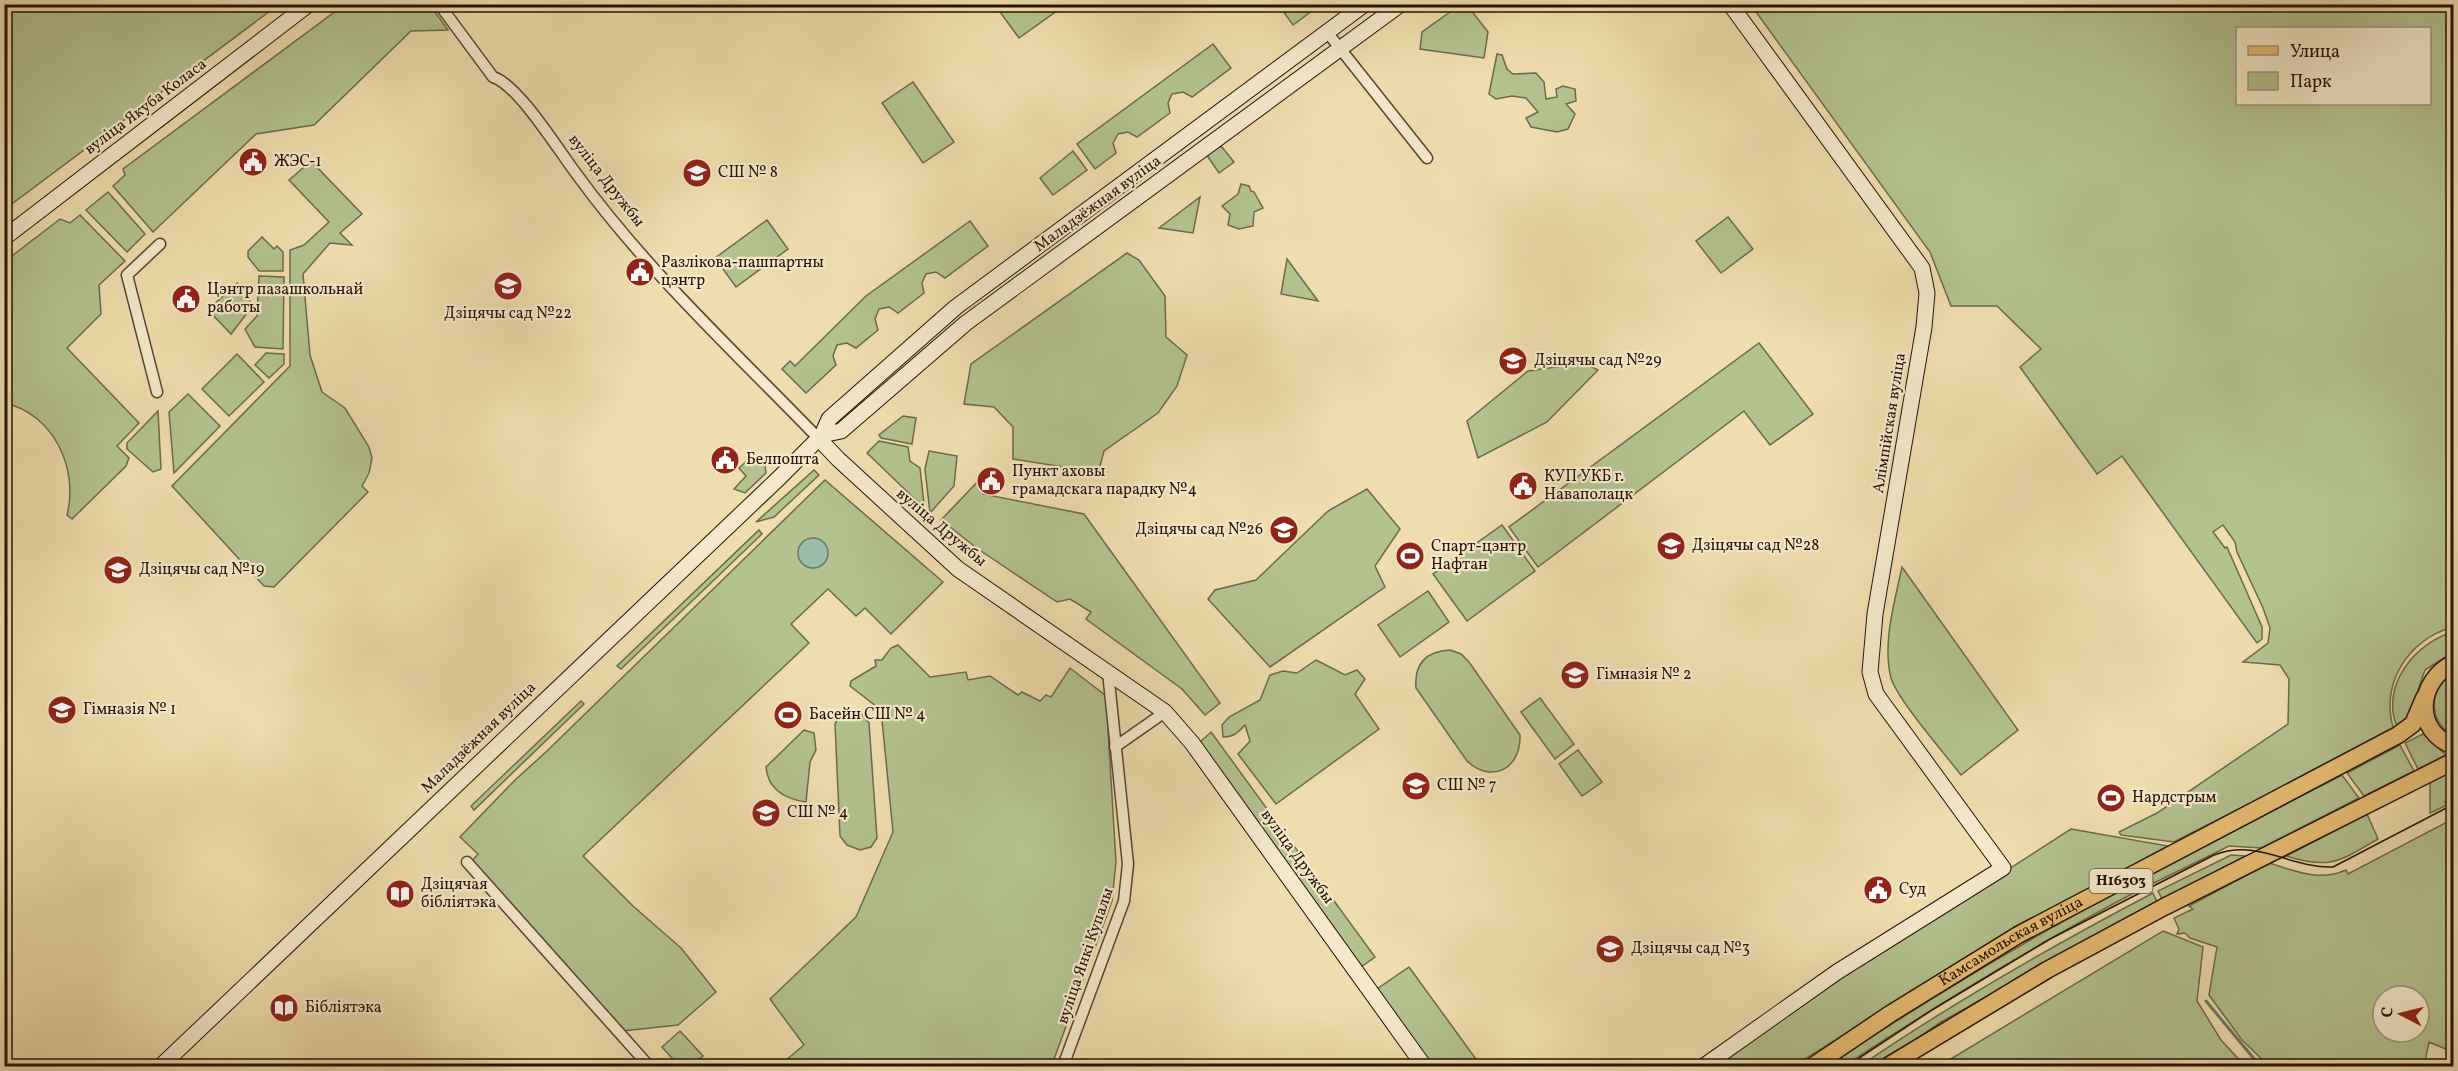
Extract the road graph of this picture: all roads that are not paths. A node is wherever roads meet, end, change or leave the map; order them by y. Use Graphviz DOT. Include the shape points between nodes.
graph roads {
  1 [pos="309,4"];
  2 [pos="439,4"];
  3 [pos="1365,4"];
  4 [pos="1401,4"];
  5 [pos="1730,4"];
  6 [pos="1327,33"];
  7 [pos="1341,50"];
  8 [pos="1427,158"];
  9 [pos="4,238"];
  10 [pos="160,244"];
  11 [pos="157,392"];
  12 [pos="820,437"];
  13 [pos="2453,663"];
  14 [pos="1108,672"];
  15 [pos="2424,698"];
  16 [pos="1165,712"];
  17 [pos="2454,746"];
  18 [pos="1114,747"];
  19 [pos="2454,761"];
  20 [pos="468,862"];
  21 [pos="161,1066"];
  22 [pos="649,1066"];
  23 [pos="1063,1066"];
  24 [pos="1424,1066"];
  25 [pos="1704,1066"];
  26 [pos="1813,1066"];
  27 [pos="1888,1066"];
  1 -- 9 [label="street, вуліца Якуба Коласа"];
  2 -- 12 [label="street, вуліца Дружбы" via="493,77 504,80 524,103 598,204 661,275"];
  3 -- 6 [label="street, Маладзёжная вуліца"];
  4 -- 7 [label="street, Маладзёжная вуліца"];
  5 -- 25 [label="street, Алімпійская вуліца" via="1922,268 1927,293 1923,327 1875,614 1870,672 1876,694 2003,868 1837,972"];
  6 -- 7 [label="street"];
  6 -- 12 [label="street, Маладзёжная вуліца" via="956,307 829,419"];
  7 -- 8 [label="street"];
  7 -- 12 [label="street, Маладзёжная вуліца" via="966,323 841,431"];
  10 -- 11 [label="street" via="127,275"];
  12 -- 14 [label="street, вуліца Дружбы" via="845,467 958,569"];
  12 -- 21 [label="street, Маладзёжная вуліца"];
  13 -- 15 [label="main road, Н16303" via="2433,677"];
  14 -- 16 [label="street, вуліца Дружбы"];
  14 -- 18 [label="street, вуліца Янкі Купалы"];
  15 -- 17 [label="main road" via="2425,716 2432,731"];
  15 -- 26 [label="main road, Камсамольская вуліца / Н16303" via="2413,724 2398,735 2018,934"];
  16 -- 18 [label="street"];
  16 -- 24 [label="street, вуліца Дружбы" via="1192,743"];
  18 -- 23 [label="street, вуліца Янкі Купалы" via="1128,864 1124,902"];
  19 -- 27 [label="main road, Н16303" via="2135,922"];
  20 -- 22 [label="street"];
}
